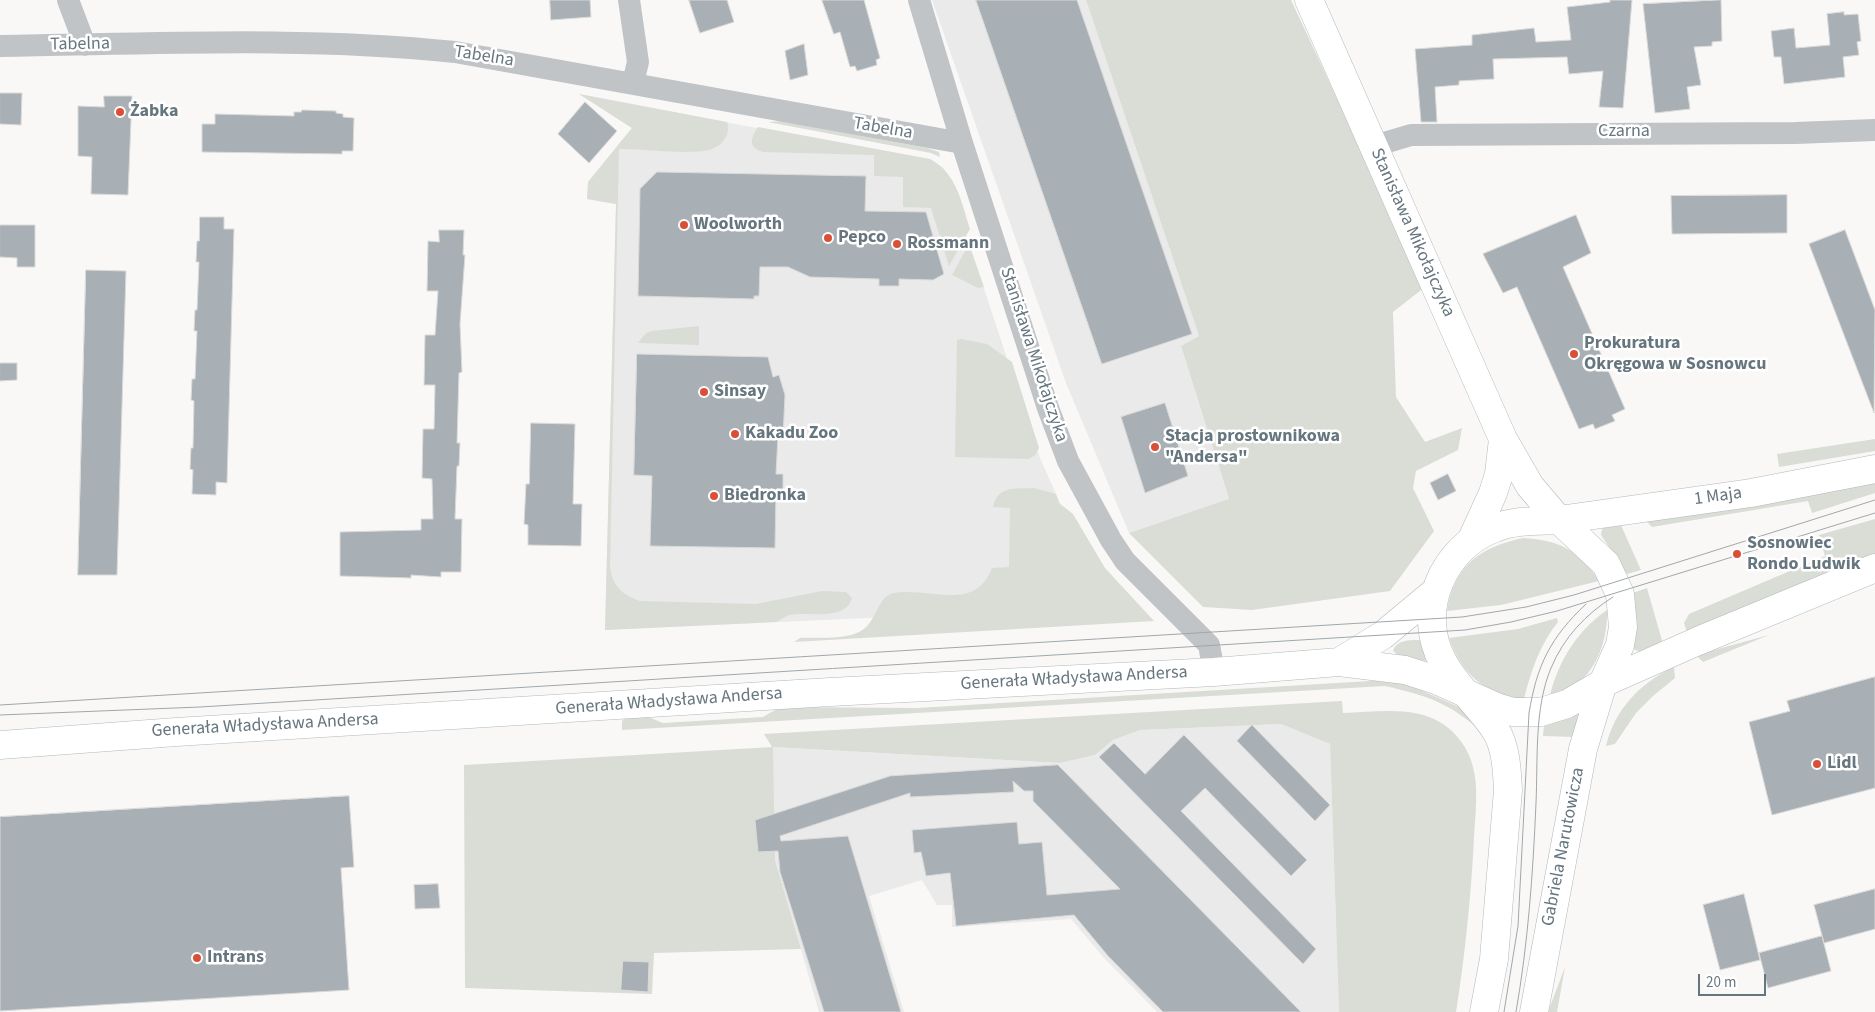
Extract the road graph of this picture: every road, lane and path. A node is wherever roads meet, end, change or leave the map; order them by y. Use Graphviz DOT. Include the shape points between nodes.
graph roads {
  1 [pos="68,0"];
  2 [pos="629,0"];
  3 [pos="919,0"];
  4 [pos="1310,0"];
  5 [pos="85,45"];
  6 [pos="0,46"];
  7 [pos="633,83"];
  8 [pos="1875,130"];
  9 [pos="962,143"];
  10 [pos="1374,146"];
  11 [pos="1503,439"];
  12 [pos="1875,468"];
  13 [pos="1559,520"];
  14 [pos="1472,540"];
  15 [pos="1875,568"];
  16 [pos="1436,591"];
  17 [pos="1338,662"];
  18 [pos="1214,672"];
  19 [pos="1603,683"];
  20 [pos="1467,694"];
  21 [pos="0,745"];
  22 [pos="1484,1012"];
  23 [pos="1534,1012"];
  1 -- 5 [label="street"];
  2 -- 7 [label="street" via="638,62"];
  3 -- 9 [label="street, Stanisława Mikołajczyka"];
  4 -- 10 [label="main road, Stanisława Mikołajczyka"];
  5 -- 6 [label="street, Tabelna"];
  5 -- 7 [label="street, Tabelna" via="392,45 455,52"];
  7 -- 9 [label="street, Tabelna"];
  8 -- 10 [label="street, Czarna" via="1411,135"];
  9 -- 18 [label="street, Stanisława Mikołajczyka" via="1068,460 1121,555 1209,645"];
  10 -- 11 [label="main road, Stanisława Mikołajczyka"];
  11 -- 13 [label="main road, Stanisława Mikołajczyka" via="1530,486"];
  11 -- 14 [label="main road" via="1499,474"];
  12 -- 13 [label="main road, 1 Maja" via="1751,493"];
  13 -- 14 [label="main road, 1 Maja" via="1527,521 1496,527"];
  13 -- 19 [label="main road, Gabriela Narutowicza" via="1606,564 1619,592 1623,627"];
  14 -- 16 [label="main road" via="1450,562"];
  15 -- 19 [label="main road"];
  16 -- 17 [label="main road, Generała Władysława Andersa" via="1383,636"];
  16 -- 20 [label="main road" via="1432,619 1437,647 1442,661"];
  17 -- 18 [label="main road, Generała Władysława Andersa"];
  17 -- 20 [label="main road, Generała Władysława Andersa" via="1405,670"];
  18 -- 21 [label="main road, Generała Władysława Andersa" via="810,693"];
  19 -- 20 [label="main road, Generała Władysława Andersa" via="1573,701 1541,712 1513,712"];
  19 -- 23 [label="main road, Gabriela Narutowicza" via="1583,749"];
  20 -- 22 [label="main road" via="1497,732 1507,768 1494,959"];
}
